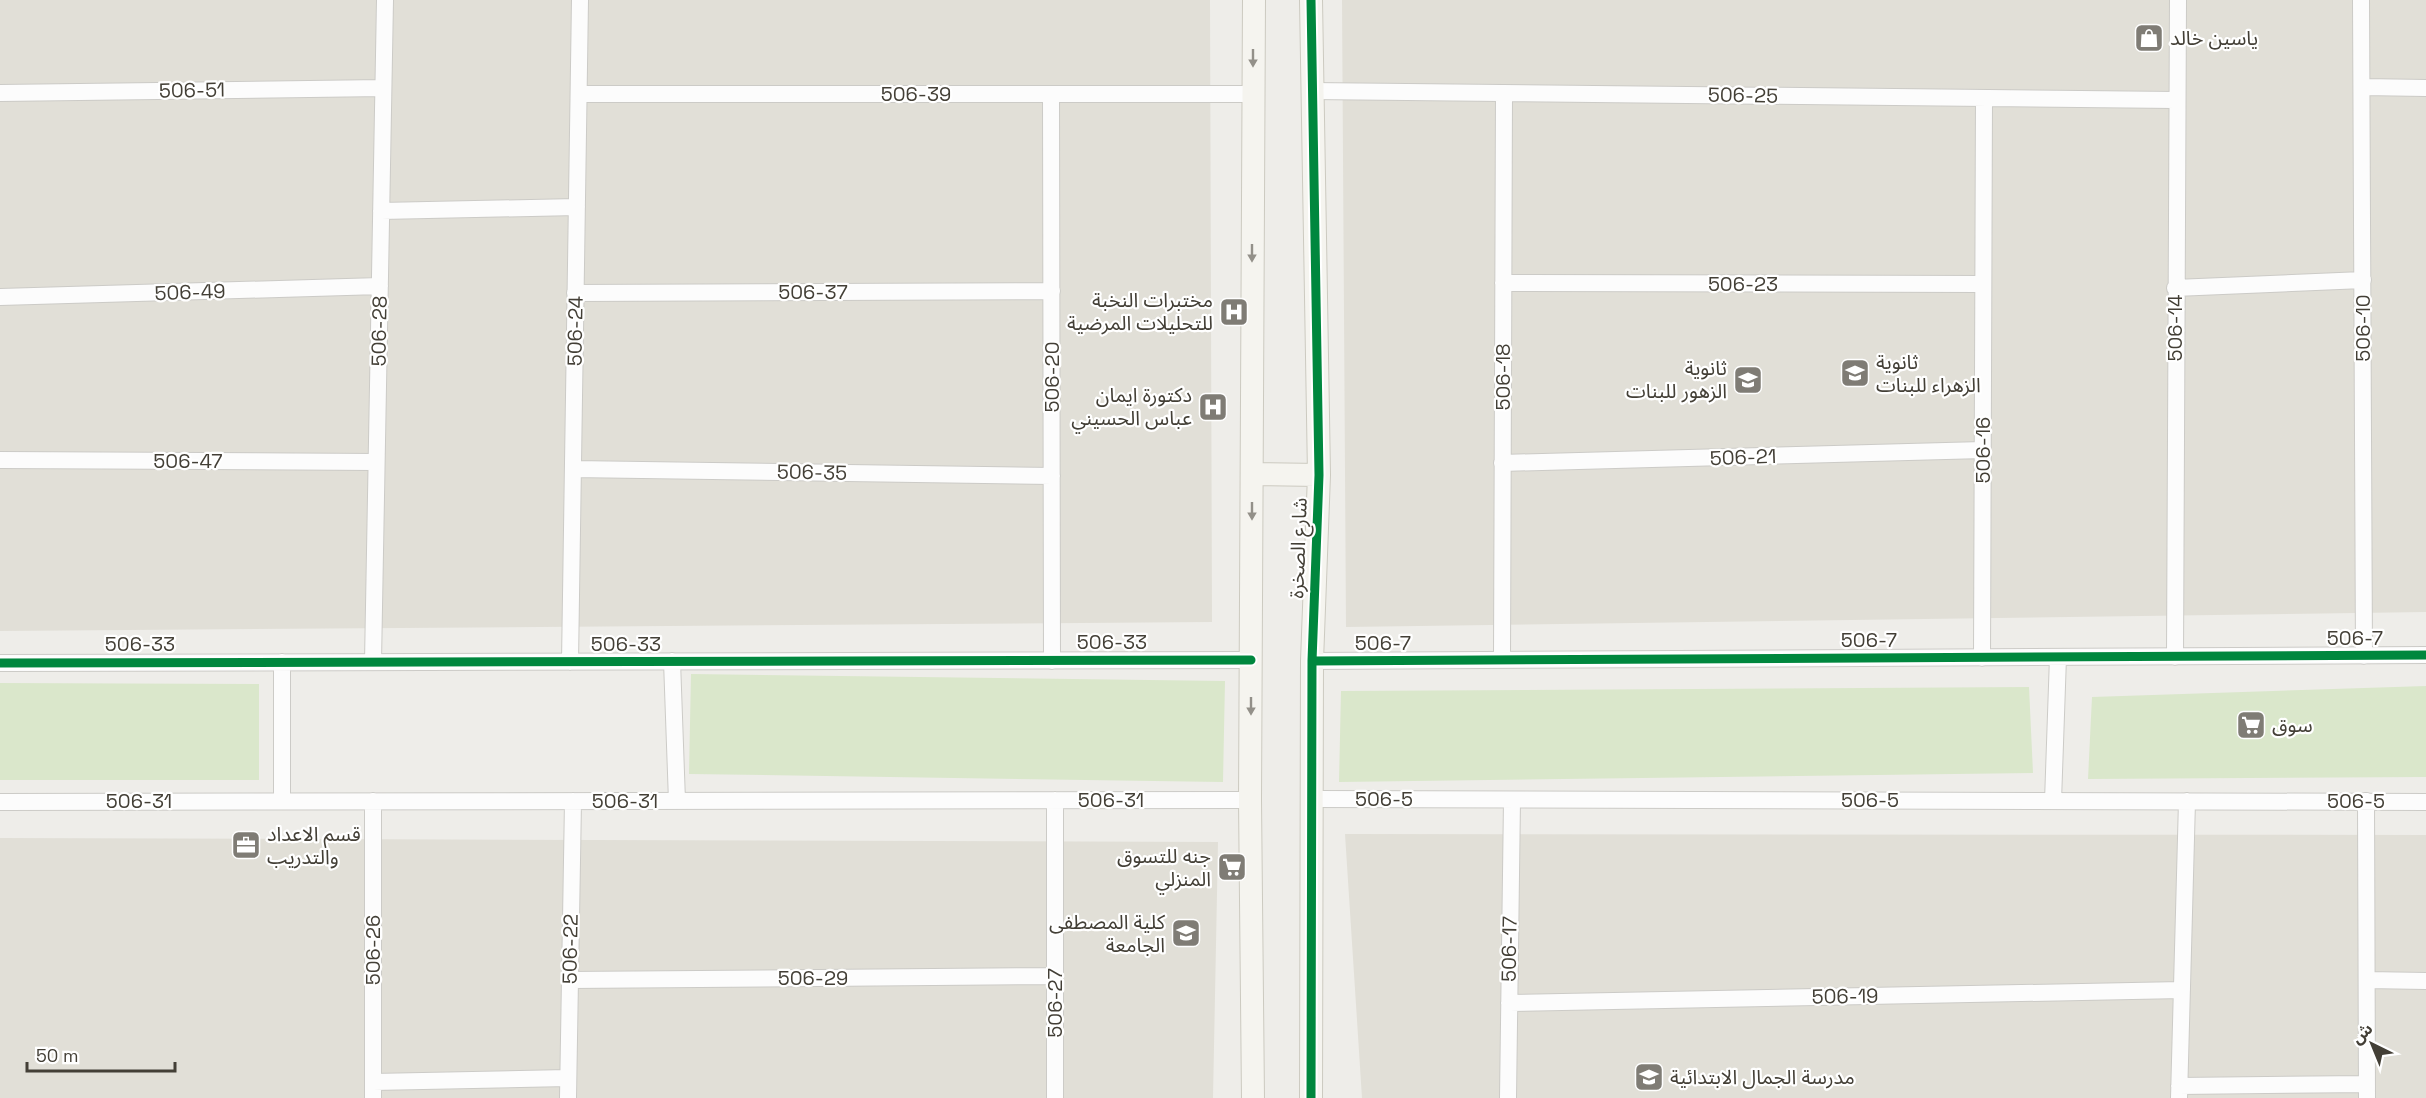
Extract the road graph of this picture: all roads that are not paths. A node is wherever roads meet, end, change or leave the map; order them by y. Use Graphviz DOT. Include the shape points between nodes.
graph roads {
  1 [pos="385,0"];
  2 [pos="580,0"];
  3 [pos="1254,0"];
  4 [pos="1311,0"];
  5 [pos="2178,0"];
  6 [pos="2361,0"];
  7 [pos="2363,87"];
  8 [pos="383,88"];
  9 [pos="2426,88"];
  10 [pos="1311,91"];
  11 [pos="0,93"];
  12 [pos="1504,93"];
  13 [pos="579,94"];
  14 [pos="1052,94"];
  15 [pos="1253,94"];
  16 [pos="1984,98"];
  17 [pos="2175,100"];
  18 [pos="577,207"];
  19 [pos="381,211"];
  20 [pos="2363,280"];
  21 [pos="1503,283"];
  22 [pos="1983,284"];
  23 [pos="380,286"];
  24 [pos="2175,288"];
  25 [pos="1052,291"];
  26 [pos="575,293"];
  27 [pos="0,297"];
  28 [pos="1983,450"];
  29 [pos="0,460"];
  30 [pos="376,462"];
  31 [pos="1502,463"];
  32 [pos="573,469"];
  33 [pos="1252,474"];
  34 [pos="1319,475"];
  35 [pos="1052,476"];
  36 [pos="2426,655"];
  37 [pos="2364,656"];
  38 [pos="2058,657"];
  39 [pos="2175,657"];
  40 [pos="1982,658"];
  41 [pos="1251,660"];
  42 [pos="1502,660"];
  43 [pos="672,661"];
  44 [pos="1052,661"];
  45 [pos="1312,661"];
  46 [pos="282,662"];
  47 [pos="373,662"];
  48 [pos="570,662"];
  49 [pos="0,663"];
  50 [pos="1313,799"];
  51 [pos="1055,800"];
  52 [pos="1250,800"];
  53 [pos="1512,800"];
  54 [pos="282,801"];
  55 [pos="373,801"];
  56 [pos="573,801"];
  57 [pos="678,801"];
  58 [pos="2054,801"];
  59 [pos="2187,801"];
  60 [pos="2366,801"];
  61 [pos="0,802"];
  62 [pos="2426,802"];
  63 [pos="1055,976"];
  64 [pos="570,980"];
  65 [pos="2367,980"];
  66 [pos="2426,981"];
  67 [pos="2182,990"];
  68 [pos="1509,1003"];
  69 [pos="568,1078"];
  70 [pos="373,1090"];
  71 [pos="2367,1091"];
  72 [pos="2179,1092"];
  73 [pos="568,1098"];
  74 [pos="1055,1098"];
  75 [pos="1253,1098"];
  76 [pos="1311,1098"];
  77 [pos="1508,1098"];
  1 -- 8 [label="street, 506-28"];
  2 -- 13 [label="street, 506-24"];
  3 -- 15 [label="street, one-way"];
  4 -- 10 [label="street, شارع الصخرة"];
  5 -- 17 [label="street, 506-14"];
  6 -- 7 [label="street, 506-10"];
  7 -- 9 [label="street"];
  7 -- 20 [label="street, 506-10"];
  8 -- 11 [label="street, 506-51"];
  8 -- 19 [label="street, 506-28"];
  10 -- 12 [label="street, 506-25"];
  10 -- 34 [label="street, شارع الصخرة"];
  12 -- 16 [label="street, 506-25"];
  12 -- 21 [label="street, 506-18"];
  13 -- 14 [label="street, 506-39"];
  13 -- 18 [label="street, 506-24"];
  14 -- 15 [label="street, 506-39"];
  14 -- 25 [label="street, 506-20"];
  15 -- 33 [label="street, one-way"];
  16 -- 17 [label="street, 506-25"];
  16 -- 22 [label="street, 506-16"];
  17 -- 24 [label="street, 506-14"];
  18 -- 19 [label="street"];
  18 -- 26 [label="street, 506-24"];
  19 -- 23 [label="street, 506-28"];
  20 -- 24 [label="street"];
  20 -- 37 [label="street, 506-10"];
  21 -- 22 [label="street, 506-23"];
  21 -- 31 [label="street, 506-18"];
  22 -- 28 [label="street, 506-16"];
  23 -- 27 [label="street, 506-49"];
  23 -- 30 [label="street, 506-28"];
  24 -- 39 [label="street, 506-14"];
  25 -- 26 [label="street, 506-37"];
  25 -- 35 [label="street, 506-20"];
  26 -- 32 [label="street, 506-24"];
  28 -- 31 [label="street, 506-21"];
  28 -- 40 [label="street, 506-16"];
  29 -- 30 [label="street, 506-47"];
  30 -- 47 [label="street, 506-28"];
  31 -- 42 [label="street, 506-18"];
  32 -- 35 [label="street, 506-35"];
  32 -- 48 [label="street, 506-24"];
  33 -- 34 [label="street"];
  33 -- 41 [label="street, one-way"];
  34 -- 45 [label="street, شارع الصخرة"];
  35 -- 44 [label="street, 506-20"];
  36 -- 37 [label="street, 506-7"];
  37 -- 39 [label="street, 506-7"];
  38 -- 39 [label="street, 506-7"];
  38 -- 40 [label="street, 506-7"];
  38 -- 58 [label="street"];
  40 -- 42 [label="street, 506-7"];
  41 -- 44 [label="street, 506-33"];
  41 -- 52 [label="street, one-way"];
  42 -- 45 [label="street, 506-7"];
  43 -- 44 [label="street, 506-33"];
  43 -- 48 [label="street, 506-33"];
  43 -- 57 [label="street"];
  45 -- 50 [label="street, شارع الصخرة"];
  46 -- 47 [label="street, 506-33"];
  46 -- 49 [label="street, 506-33"];
  46 -- 54 [label="street"];
  47 -- 48 [label="street, 506-33"];
  50 -- 53 [label="street, 506-5"];
  50 -- 76 [label="street, شارع الصخرة"];
  51 -- 52 [label="street, 506-31"];
  51 -- 57 [label="street, 506-31"];
  51 -- 63 [label="street, 506-27"];
  52 -- 75 [label="street"];
  53 -- 58 [label="street, 506-5"];
  53 -- 68 [label="street, 506-17"];
  54 -- 55 [label="street, 506-31"];
  54 -- 61 [label="street, 506-31"];
  55 -- 56 [label="street, 506-31"];
  55 -- 70 [label="street, 506-26"];
  56 -- 57 [label="street, 506-31"];
  56 -- 64 [label="street, 506-22"];
  58 -- 59 [label="street, 506-5"];
  59 -- 60 [label="street, 506-5"];
  59 -- 67 [label="street"];
  60 -- 62 [label="street, 506-5"];
  60 -- 65 [label="street"];
  63 -- 64 [label="street, 506-29"];
  63 -- 74 [label="street, 506-27"];
  64 -- 69 [label="street, 506-22"];
  65 -- 66 [label="street"];
  65 -- 71 [label="street"];
  67 -- 68 [label="street, 506-19"];
  67 -- 72 [label="street"];
  68 -- 77 [label="street, 506-17"];
  69 -- 70 [label="street"];
  69 -- 73 [label="street, 506-22"];
  71 -- 72 [label="street"];
}
